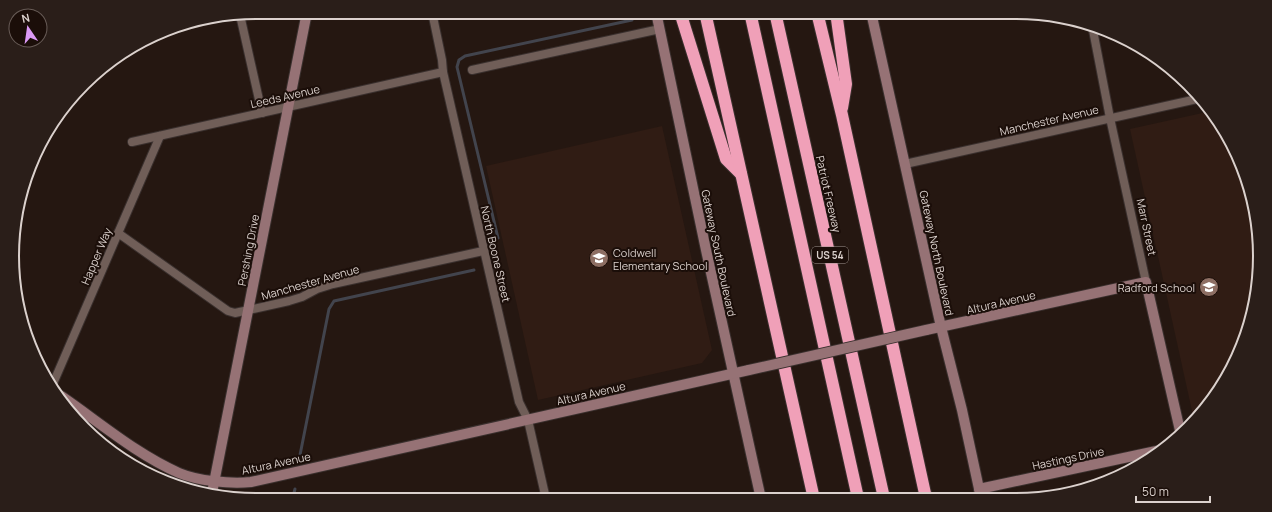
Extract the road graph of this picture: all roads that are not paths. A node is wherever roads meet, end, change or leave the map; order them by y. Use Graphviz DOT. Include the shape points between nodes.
graph roads {
  1 [pos="306,19"];
  2 [pos="433,19"];
  3 [pos="658,19"];
  4 [pos="682,19"];
  5 [pos="707,19"];
  6 [pos="752,19"];
  7 [pos="777,19"];
  8 [pos="819,19"];
  9 [pos="837,19"];
  10 [pos="873,19"];
  11 [pos="241,20"];
  12 [pos="660,29"];
  13 [pos="1094,33"];
  14 [pos="472,70"];
  15 [pos="443,72"];
  16 [pos="1194,100"];
  17 [pos="289,107"];
  18 [pos="262,113"];
  19 [pos="842,115"];
  20 [pos="1110,118"];
  21 [pos="160,136"];
  22 [pos="132,142"];
  23 [pos="906,164"];
  24 [pos="742,174"];
  25 [pos="118,233"];
  26 [pos="483,251"];
  27 [pos="1146,282"];
  28 [pos="249,311"];
  29 [pos="941,328"];
  30 [pos="733,373"];
  31 [pos="55,380"];
  32 [pos="70,403"];
  33 [pos="528,420"];
  34 [pos="1179,428"];
  35 [pos="1148,453"];
  36 [pos="214,480"];
  37 [pos="213,489"];
  38 [pos="545,493"];
  39 [pos="760,493"];
  40 [pos="813,493"];
  41 [pos="857,493"];
  42 [pos="883,493"];
  43 [pos="925,493"];
  44 [pos="980,493"];
  45 [pos="984,493"];
  1 -- 17 [label="main road, Pershing Drive"];
  2 -- 15 [label="street, North Boone Street"];
  3 -- 12 [label="main road, Gateway South Boulevard"];
  4 -- 24 [label="highway" via="726,158"];
  5 -- 24 [label="highway"];
  6 -- 41 [label="highway, US 54"];
  7 -- 42 [label="highway, Patriot Freeway / US 54"];
  8 -- 19 [label="highway"];
  9 -- 19 [label="highway" via="846,84"];
  10 -- 23 [label="main road, Gateway North Boulevard"];
  11 -- 18 [label="street"];
  12 -- 14 [label="street"];
  12 -- 30 [label="main road, Gateway South Boulevard"];
  13 -- 20 [label="street, Marr Street"];
  15 -- 17 [label="street, Leeds Avenue"];
  15 -- 26 [label="street, North Boone Street"];
  16 -- 20 [label="street, Manchester Avenue"];
  17 -- 18 [label="street, Leeds Avenue"];
  17 -- 28 [label="main road, Pershing Drive"];
  18 -- 21 [label="street, Leeds Avenue"];
  19 -- 43 [label="highway"];
  20 -- 23 [label="street, Manchester Avenue"];
  20 -- 27 [label="street, Marr Street"];
  21 -- 22 [label="street, Leeds Avenue"];
  21 -- 25 [label="street, Happer Way"];
  23 -- 29 [label="main road, Gateway North Boulevard"];
  24 -- 40 [label="highway"];
  25 -- 28 [label="street, Manchester Avenue" via="228,311"];
  25 -- 31 [label="street, Happer Way"];
  26 -- 28 [label="street, Manchester Avenue" via="334,284 302,297"];
  26 -- 33 [label="street, North Boone Street" via="519,402"];
  27 -- 29 [label="main road, Altura Avenue"];
  27 -- 34 [label="main road, Marr Street"];
  28 -- 36 [label="main road, Pershing Drive"];
  29 -- 30 [label="main road, Altura Avenue, bridge"];
  29 -- 44 [label="main road, Gateway North Boulevard"];
  30 -- 33 [label="main road, Altura Avenue"];
  30 -- 39 [label="main road, Gateway South Boulevard"];
  32 -- 36 [label="main road, Altura Avenue" via="133,448 160,463 180,473"];
  33 -- 36 [label="main road, Altura Avenue" via="251,482"];
  33 -- 38 [label="street, North Boone Street"];
  35 -- 45 [label="main road, Hastings Drive"];
  36 -- 37 [label="main road, Pershing Drive"];
}
